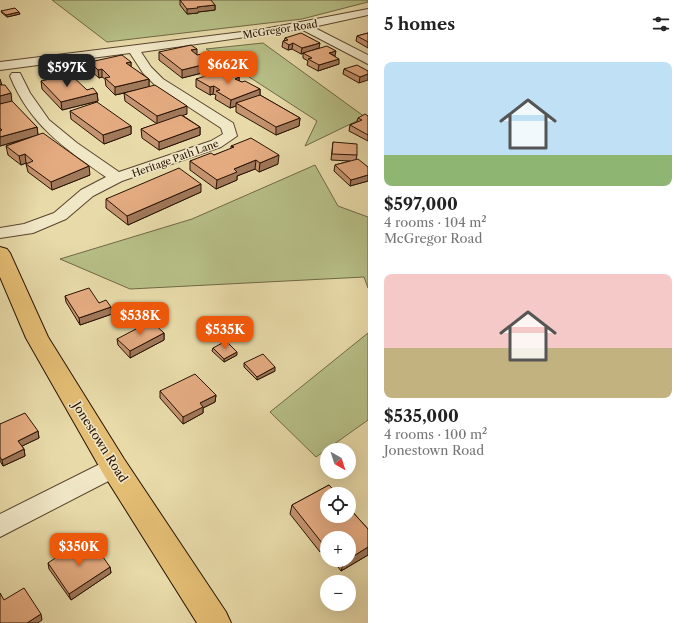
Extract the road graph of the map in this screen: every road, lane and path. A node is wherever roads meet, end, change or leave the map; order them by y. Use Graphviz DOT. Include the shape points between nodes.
graph roads {
  1 [pos="368,12"];
  2 [pos="303,26"];
  3 [pos="133,49"];
  4 [pos="368,60"];
  5 [pos="0,66"];
  6 [pos="16,76"];
  7 [pos="117,178"];
  8 [pos="0,233"];
  9 [pos="0,253"];
  10 [pos="114,467"];
  11 [pos="0,526"];
  12 [pos="216,623"];
  1 -- 2 [label="street, McGregor Road"];
  2 -- 3 [label="street, McGregor Road"];
  2 -- 4 [label="street"];
  3 -- 5 [label="street, McGregor Road"];
  3 -- 7 [label="street, Heritage Path Lane" via="159,82 228,126 230,136 216,144"];
  6 -- 7 [label="street" via="35,113 61,139"];
  7 -- 8 [label="street, Heritage Path Lane" via="87,193 60,216 27,229"];
  9 -- 10 [label="main road, Jonestown Road" via="36,338"];
  10 -- 11 [label="street"];
  10 -- 12 [label="main road, Jonestown Road"];
}
